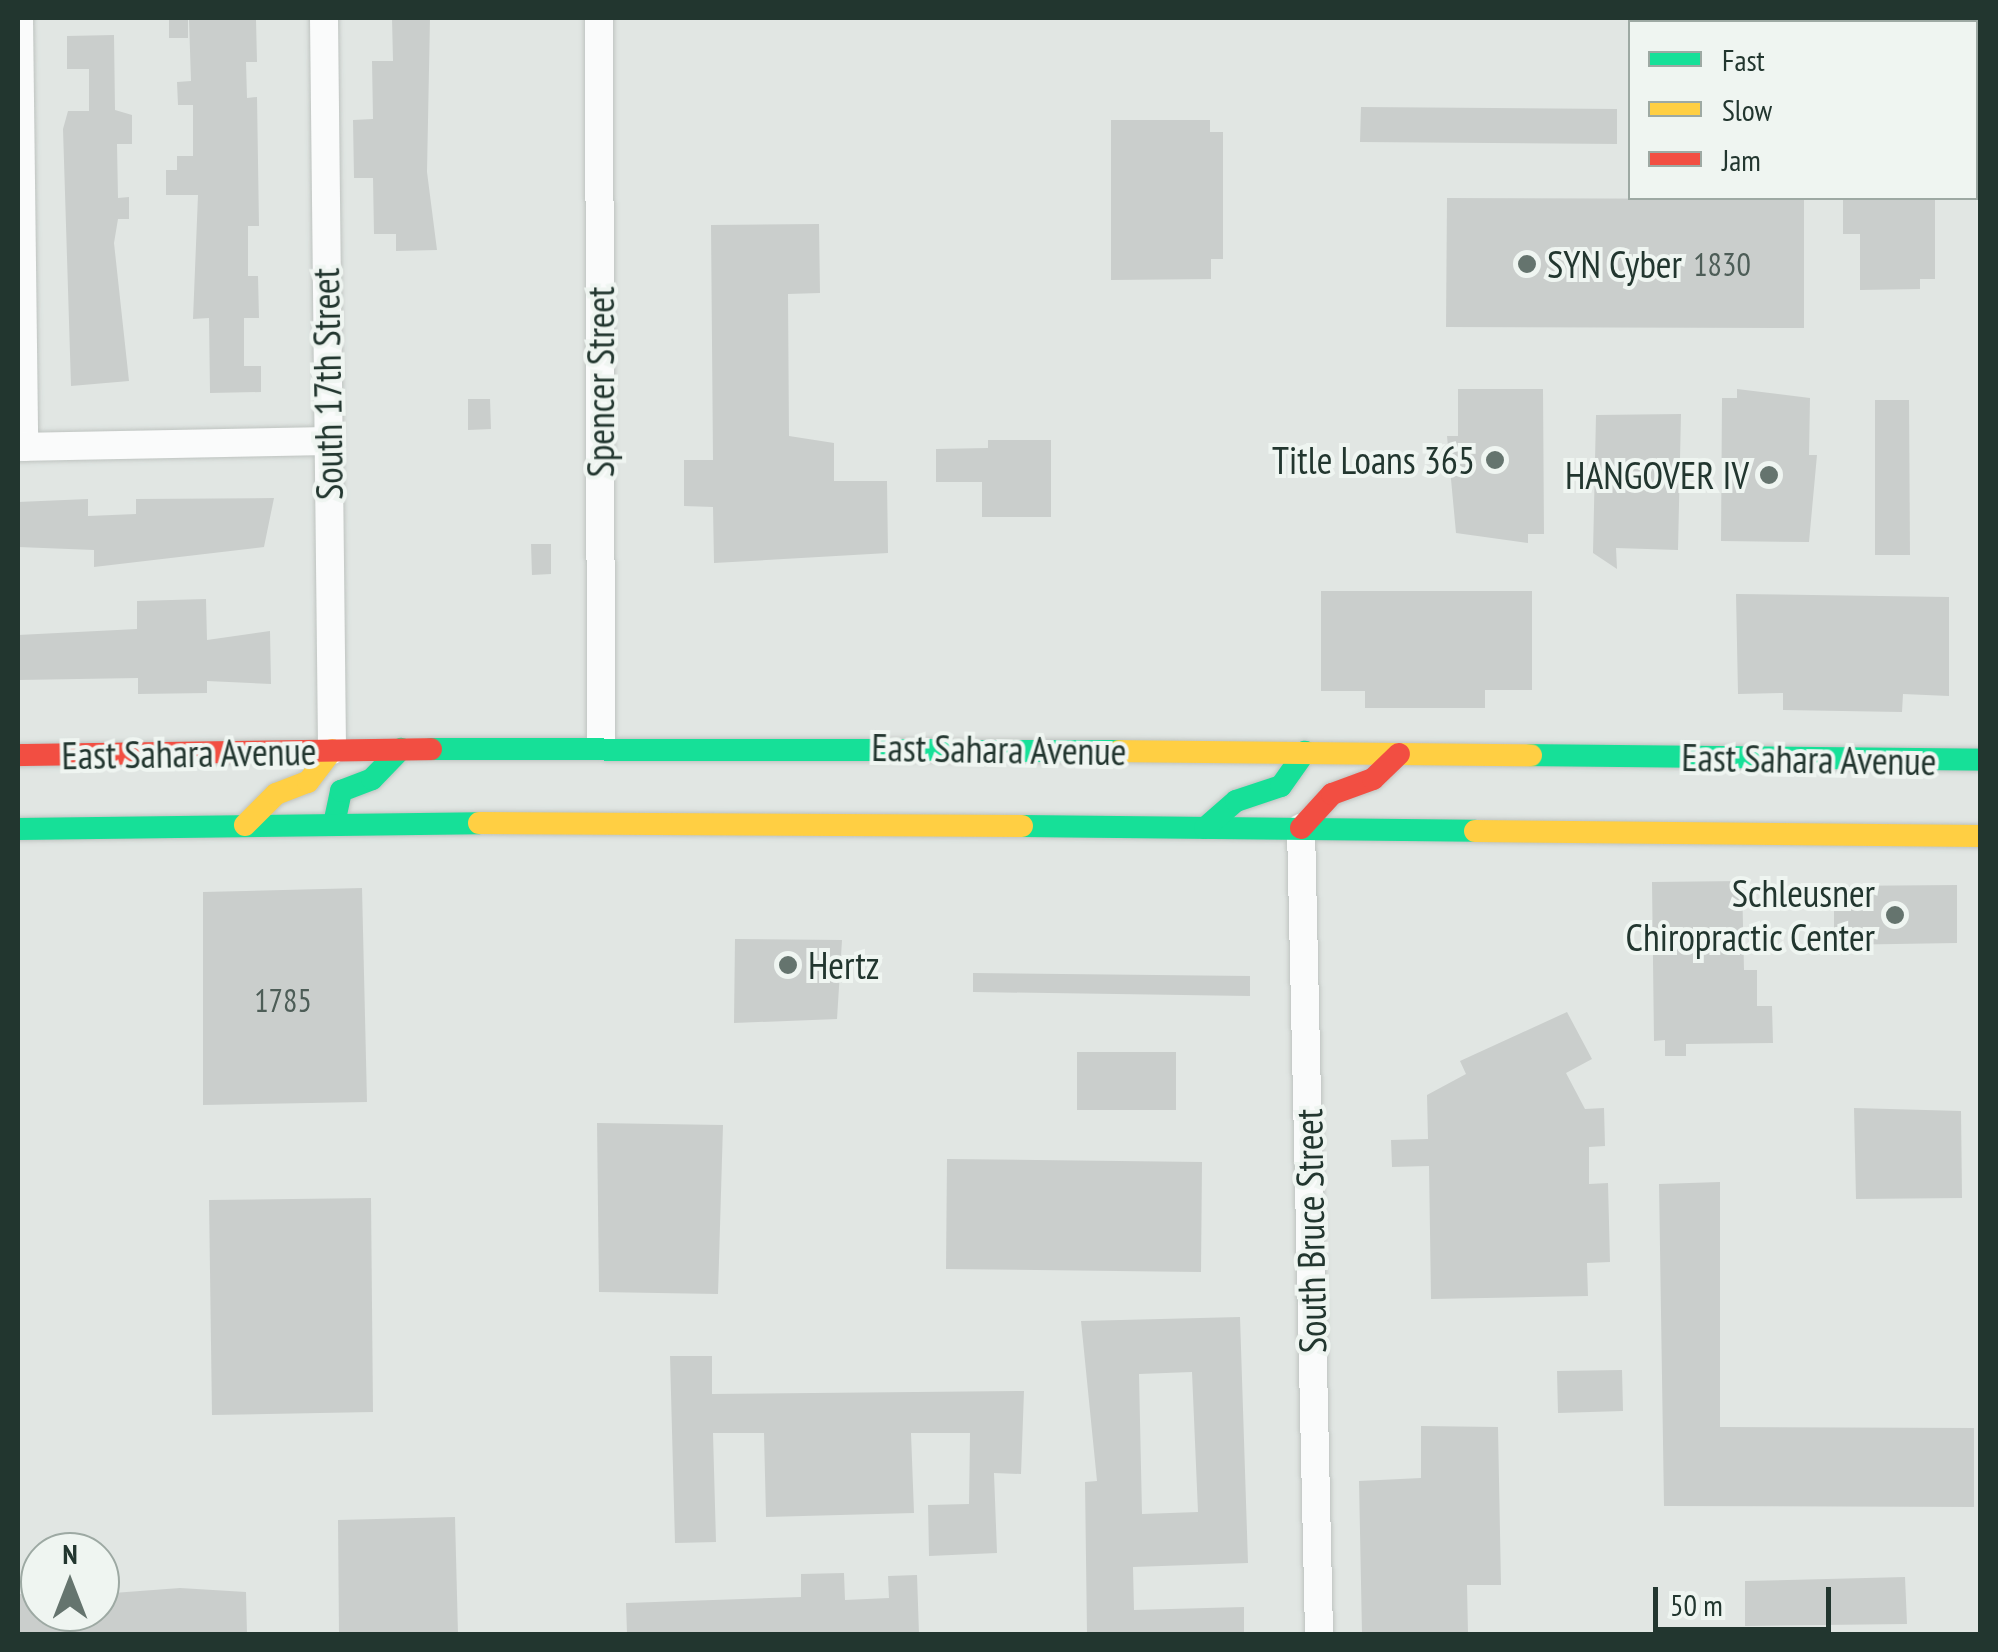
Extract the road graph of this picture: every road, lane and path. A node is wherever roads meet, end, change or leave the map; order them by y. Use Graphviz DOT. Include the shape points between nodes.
graph roads {
  1 [pos="18,18"];
  2 [pos="324,18"];
  3 [pos="598,18"];
  4 [pos="327,441"];
  5 [pos="21,447"];
  6 [pos="601,746"];
  7 [pos="401,749"];
  8 [pos="332,750"];
  9 [pos="1305,752"];
  10 [pos="1399,754"];
  11 [pos="18,756"];
  12 [pos="1980,760"];
  13 [pos="334,824"];
  14 [pos="246,825"];
  15 [pos="1205,828"];
  16 [pos="1301,828"];
  17 [pos="18,829"];
  18 [pos="1980,836"];
  19 [pos="1319,1634"];
  1 -- 5 [label="street"];
  2 -- 4 [label="street, South 17th Street"];
  3 -- 6 [label="street, Spencer Street"];
  4 -- 5 [label="street"];
  4 -- 8 [label="street, South 17th Street"];
  6 -- 7 [label="main road, East Sahara Avenue"];
  6 -- 9 [label="main road, East Sahara Avenue"];
  7 -- 8 [label="main road, East Sahara Avenue"];
  7 -- 13 [label="main road" via="372,779 341,791"];
  8 -- 11 [label="main road, East Sahara Avenue"];
  8 -- 14 [label="main road" via="308,782 276,794"];
  9 -- 10 [label="main road, East Sahara Avenue"];
  9 -- 15 [label="main road" via="1281,786 1236,801"];
  10 -- 12 [label="main road, East Sahara Avenue"];
  10 -- 16 [label="main road" via="1373,779 1332,794"];
  13 -- 14 [label="main road, East Sahara Avenue"];
  13 -- 15 [label="main road, East Sahara Avenue"];
  14 -- 17 [label="main road, East Sahara Avenue"];
  15 -- 16 [label="main road, East Sahara Avenue"];
  16 -- 18 [label="main road, East Sahara Avenue"];
  16 -- 19 [label="street, South Bruce Street"];
}
